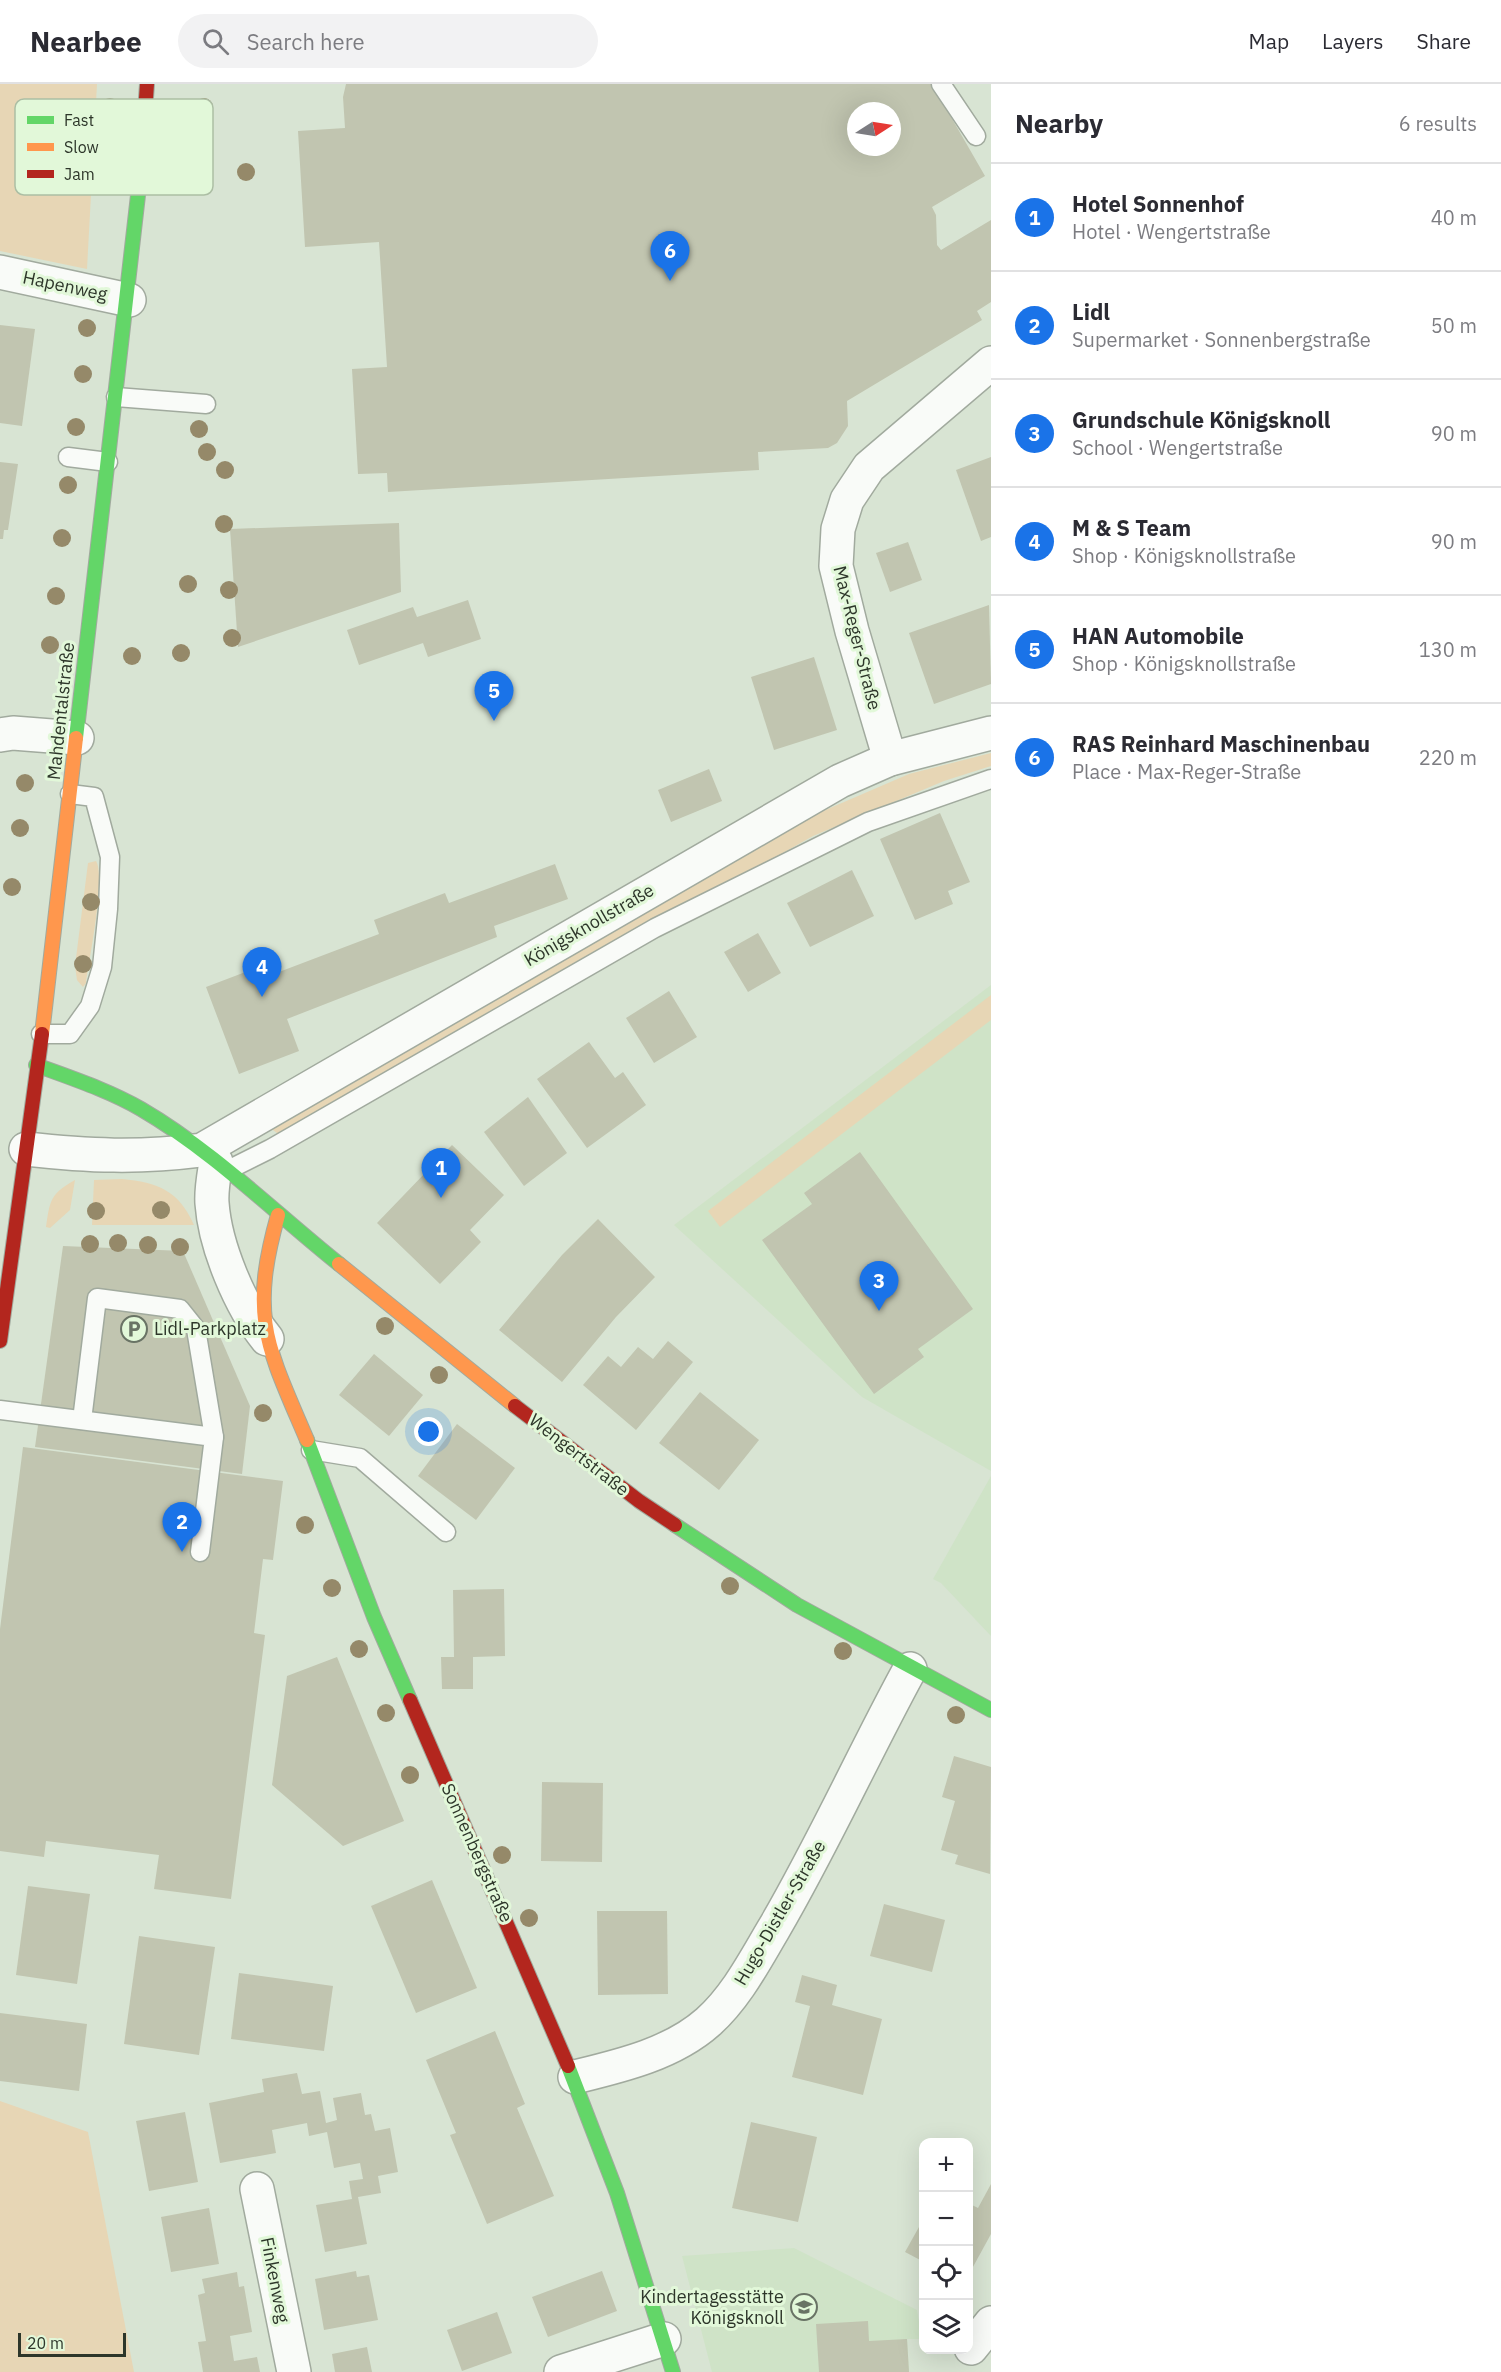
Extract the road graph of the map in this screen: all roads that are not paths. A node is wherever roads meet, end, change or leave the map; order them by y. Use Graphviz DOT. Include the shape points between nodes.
graph roads {
  1 [pos="147,84"];
  2 [pos="941,84"];
  3 [pos="146,99"];
  4 [pos="976,136"];
  5 [pos="138,195"];
  6 [pos="0,272"];
  7 [pos="129,300"];
  8 [pos="991,363"];
  9 [pos="116,397"];
  10 [pos="206,404"];
  11 [pos="68,458"];
  12 [pos="108,462"];
  13 [pos="991,732"];
  14 [pos="0,735"];
  15 [pos="77,738"];
  16 [pos="890,759"];
  17 [pos="991,779"];
  18 [pos="70,794"];
  19 [pos="41,1034"];
  20 [pos="36,1065"];
  21 [pos="26,1149"];
  22 [pos="215,1161"];
  23 [pos="9,1210"];
  24 [pos="278,1215"];
  25 [pos="267,1339"];
  26 [pos="0,1341"];
  27 [pos="0,1410"];
  28 [pos="82,1420"];
  29 [pos="214,1437"];
  30 [pos="311,1450"];
  31 [pos="446,1532"];
  32 [pos="200,1552"];
  33 [pos="910,1669"];
  34 [pos="991,1710"];
  35 [pos="575,2077"];
  36 [pos="257,2188"];
  37 [pos="991,2323"];
  38 [pos="664,2338"];
  39 [pos="973,2346"];
  40 [pos="294,2372"];
  41 [pos="561,2372"];
  42 [pos="673,2372"];
  1 -- 3 [label="street, Mahdentalstraße"];
  2 -- 4 [label="lane"];
  5 -- 7 [label="street, Mahdentalstraße"];
  6 -- 7 [label="street, Hapenweg"];
  7 -- 9 [label="street, Mahdentalstraße"];
  8 -- 16 [label="street, Max-Reger-Straße" via="869,467 847,500 838,528 839,577"];
  9 -- 10 [label="lane"];
  9 -- 12 [label="street, Mahdentalstraße"];
  11 -- 12 [label="lane"];
  12 -- 15 [label="street, Mahdentalstraße"];
  13 -- 16 [label="street, Königsknollstraße"];
  14 -- 15 [label="street"];
  15 -- 18 [label="street, Mahdentalstraße"];
  16 -- 22 [label="street, Königsknollstraße" via="829,787"];
  17 -- 22 [label="lane, Königsknollstraße" via="868,822 655,928 270,1149"];
  18 -- 19 [label="street, Mahdentalstraße"];
  18 -- 19 [label="lane" via="94,797 110,857 102,967 90,1006 70,1034"];
  19 -- 20 [label="street, Mahdentalstraße"];
  20 -- 21 [label="street, Mahdentalstraße"];
  20 -- 22 [label="street, Wengertstraße" via="141,1109"];
  21 -- 22 [label="street"];
  21 -- 23 [label="street, Mahdentalstraße"];
  22 -- 24 [label="street, Wengertstraße"];
  22 -- 25 [label="street, Sonnenbergstraße" via="212,1203 222,1248 246,1308"];
  23 -- 26 [label="street, Mahdentalstraße"];
  24 -- 25 [label="street, Sonnenbergstraße" via="263,1272"];
  24 -- 33 [label="street, Wengertstraße" via="639,1501 797,1605"];
  25 -- 30 [label="street, Sonnenbergstraße"];
  27 -- 28 [label="lane"];
  28 -- 29 [label="lane"];
  28 -- 29 [label="lane" via="98,1298 109,1299 180,1309 196,1329"];
  29 -- 32 [label="lane"];
  30 -- 31 [label="lane" via="360,1458"];
  30 -- 35 [label="street, Sonnenbergstraße" via="361,1588"];
  33 -- 34 [label="street, Wengertstraße"];
  33 -- 35 [label="street, Hugo-Distler-Straße" via="796,1892 742,1982 708,2022 678,2043 620,2066"];
  35 -- 38 [label="street, Sonnenbergstraße" via="612,2173"];
  36 -- 40 [label="street, Finkenweg"];
  37 -- 39 [label="street"];
  38 -- 41 [label="street"];
  38 -- 42 [label="street, Sonnenbergstraße"];
}
